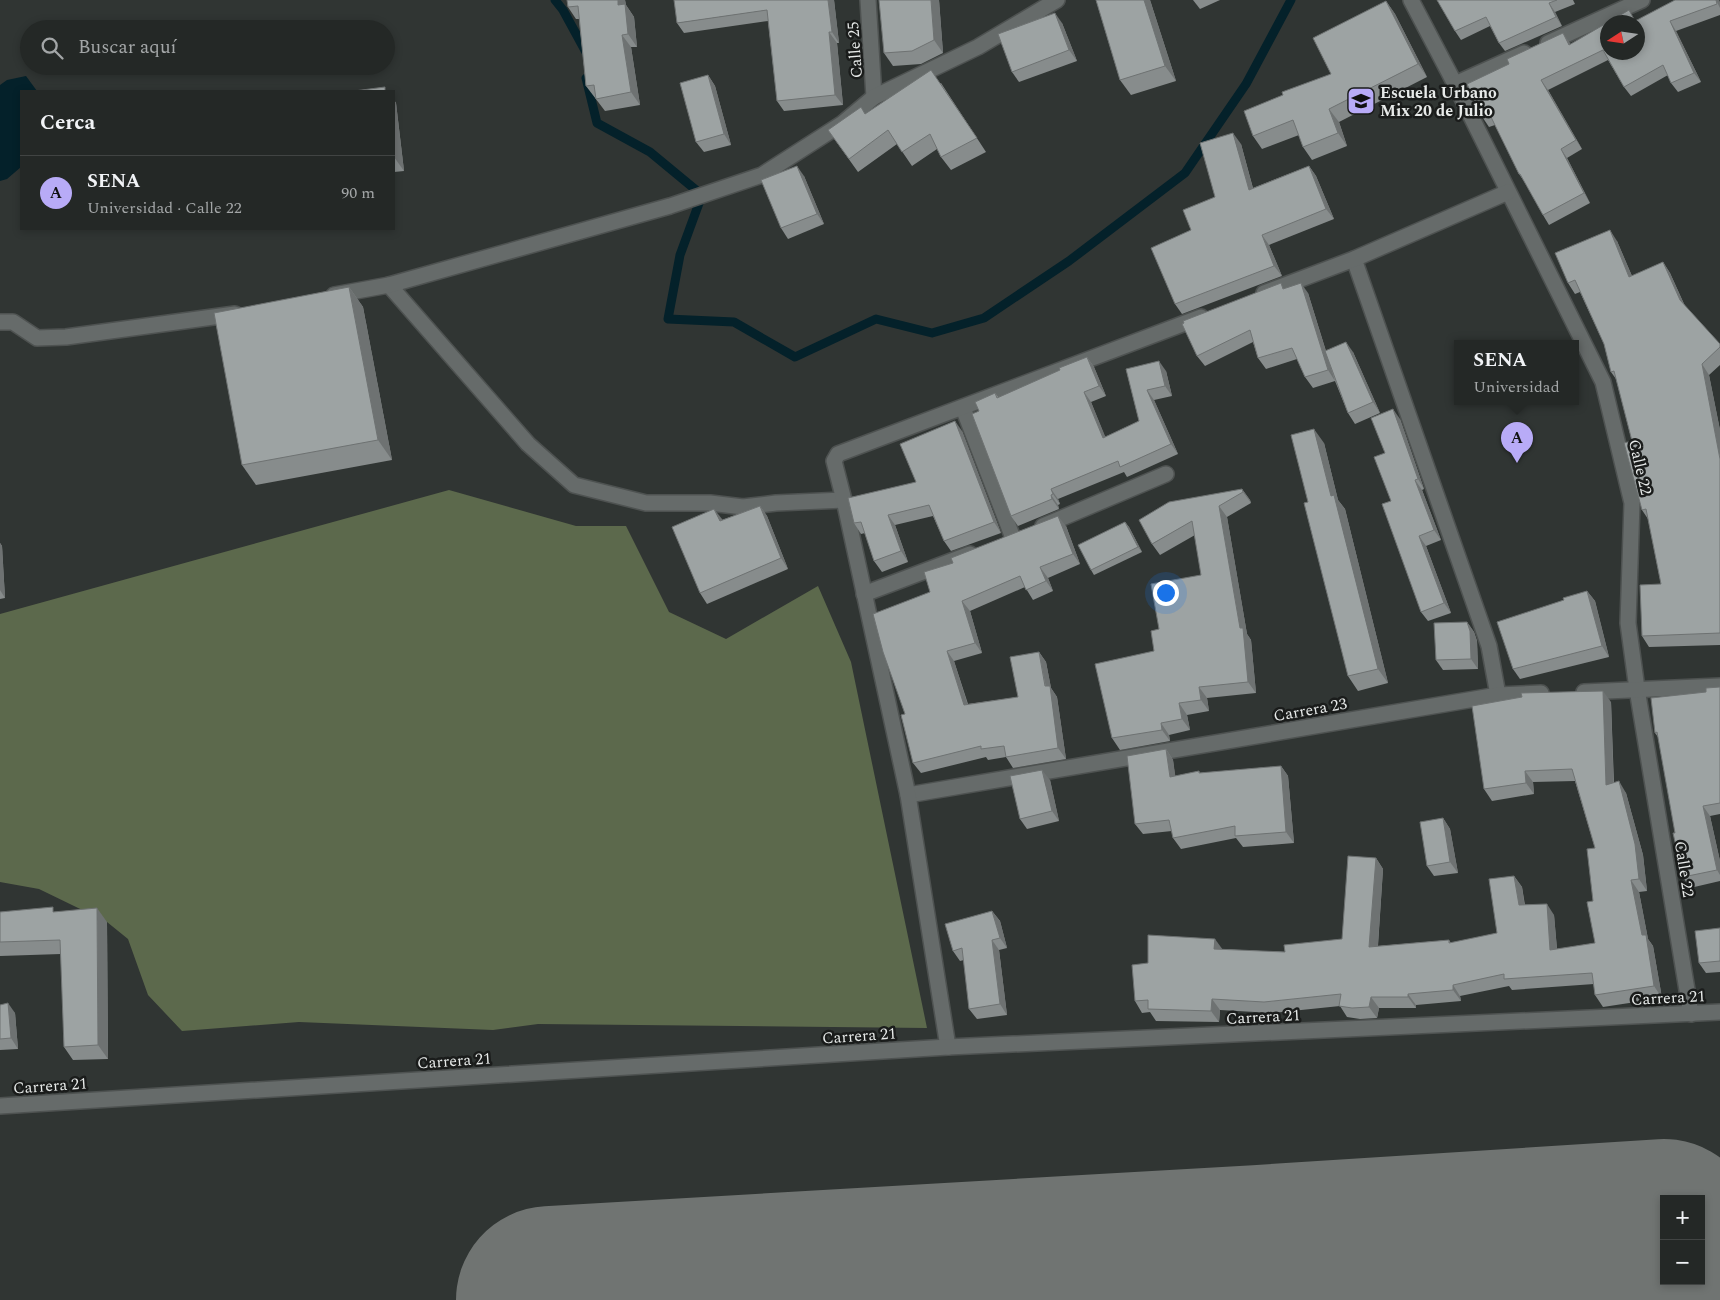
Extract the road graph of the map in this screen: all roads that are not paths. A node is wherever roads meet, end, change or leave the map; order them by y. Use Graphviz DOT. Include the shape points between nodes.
graph roads {
  1 [pos="868,0"];
  2 [pos="1057,0"];
  3 [pos="1410,0"];
  4 [pos="1642,0"];
  5 [pos="1455,84"];
  6 [pos="874,97"];
  7 [pos="1508,192"];
  8 [pos="1354,258"];
  9 [pos="389,285"];
  10 [pos="322,297"];
  11 [pos="1252,298"];
  12 [pos="247,312"];
  13 [pos="1214,312"];
  14 [pos="0,322"];
  15 [pos="963,408"];
  16 [pos="1166,474"];
  17 [pos="844,500"];
  18 [pos="985,549"];
  19 [pos="864,594"];
  20 [pos="1720,686"];
  21 [pos="1637,689"];
  22 [pos="1498,695"];
  23 [pos="908,795"];
  24 [pos="1720,1012"];
  25 [pos="1691,1014"];
  26 [pos="948,1047"];
  27 [pos="0,1106"];
  1 -- 6 [label="street, Calle 25"];
  2 -- 6 [label="street" via="978,47"];
  3 -- 5 [label="street, Calle 22"];
  4 -- 5 [label="street"];
  5 -- 7 [label="street, Calle 22"];
  6 -- 9 [label="street" via="843,123 762,175 670,206"];
  7 -- 8 [label="street"];
  7 -- 21 [label="street, Calle 22" via="1603,382 1632,503 1628,623"];
  8 -- 11 [label="street"];
  8 -- 22 [label="street" via="1489,646"];
  9 -- 10 [label="street"];
  9 -- 17 [label="street" via="528,444 574,484 646,503 710,502 743,507"];
  12 -- 14 [label="street" via="66,337 37,338 13,322"];
  13 -- 15 [label="street"];
  15 -- 16 [label="street" via="1018,536"];
  15 -- 17 [label="street" via="838,454 834,461"];
  17 -- 19 [label="street"];
  18 -- 19 [label="street"];
  19 -- 23 [label="street"];
  20 -- 21 [label="street, Carrera 23"];
  21 -- 22 [label="street, Carrera 23"];
  21 -- 25 [label="street, Calle 22"];
  22 -- 23 [label="street, Carrera 23"];
  23 -- 26 [label="street"];
  24 -- 25 [label="street, Carrera 21"];
  25 -- 26 [label="street, Carrera 21"];
  26 -- 27 [label="street, Carrera 21"];
}
